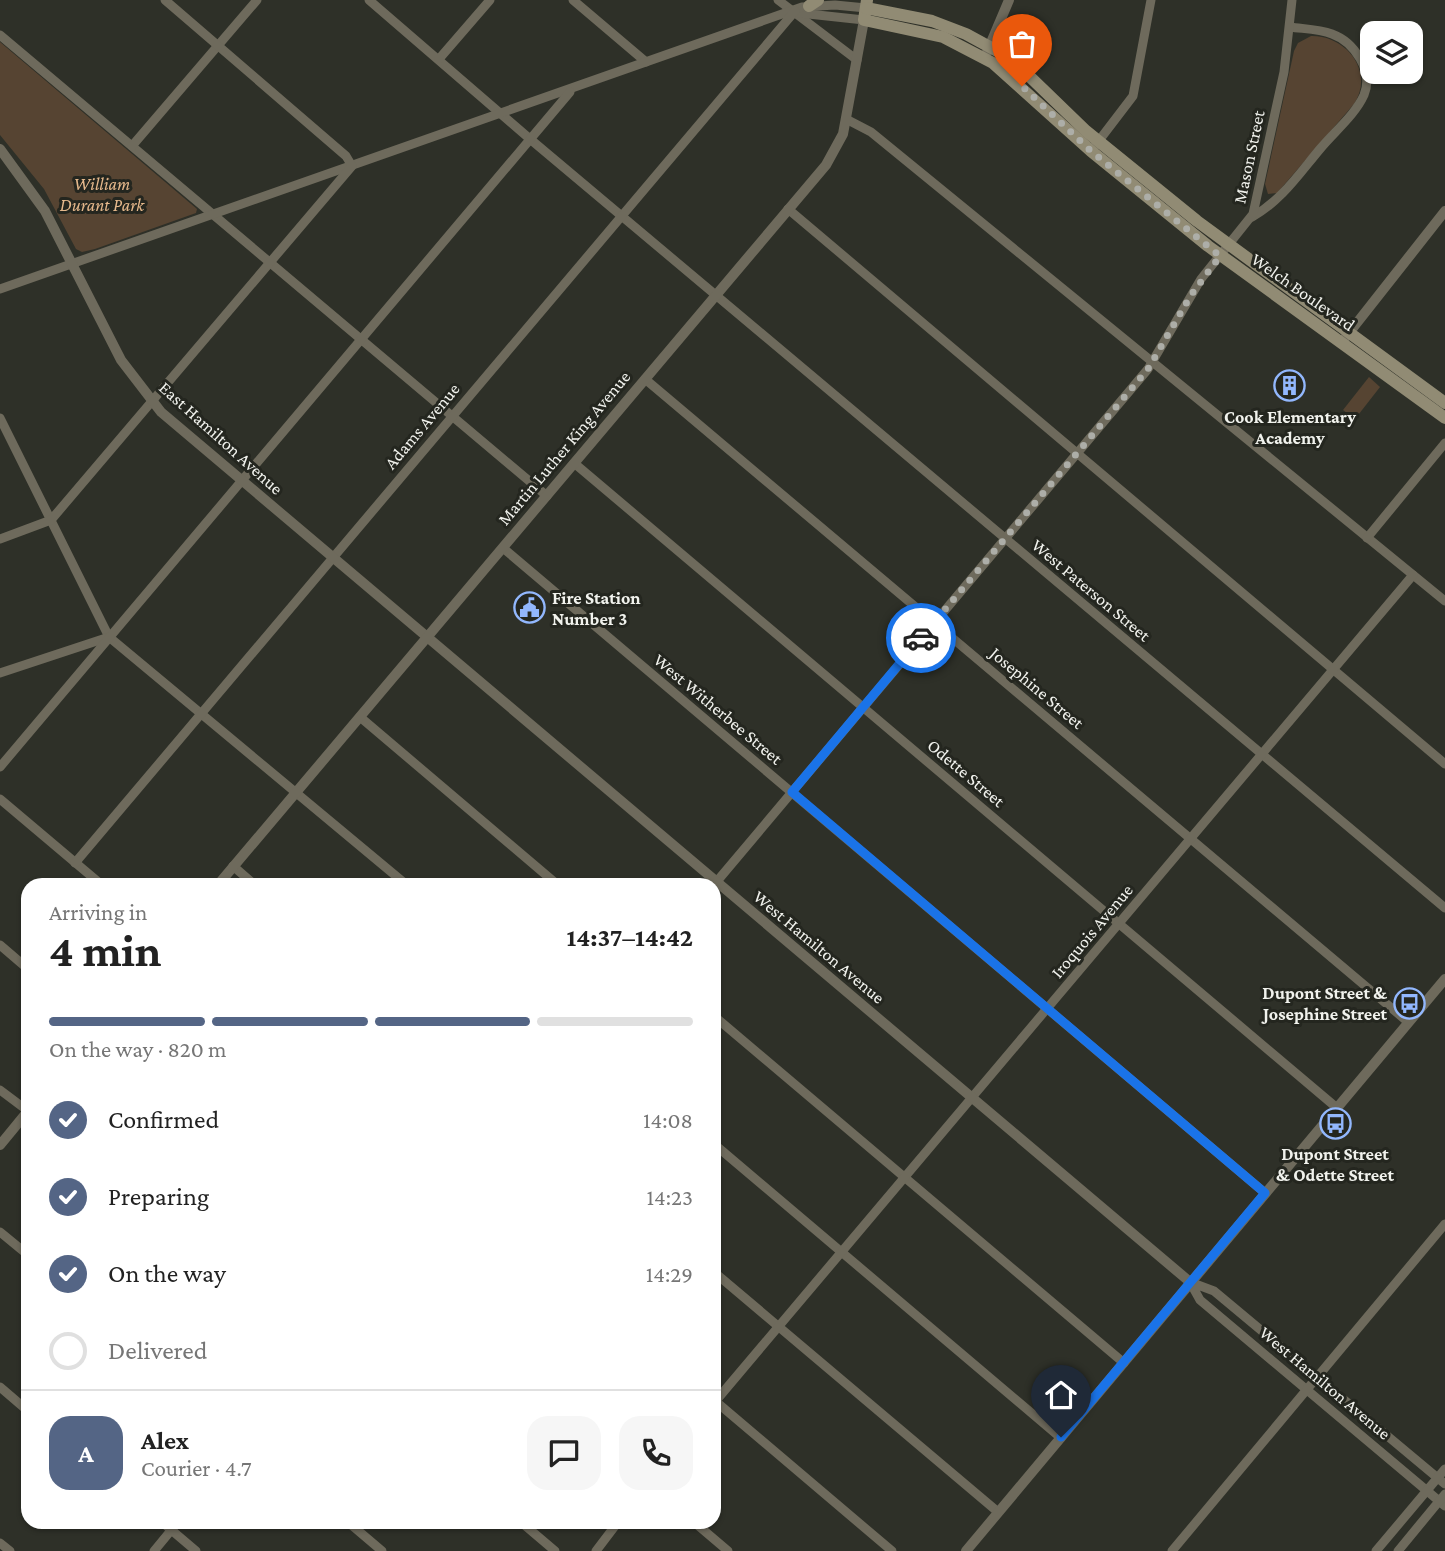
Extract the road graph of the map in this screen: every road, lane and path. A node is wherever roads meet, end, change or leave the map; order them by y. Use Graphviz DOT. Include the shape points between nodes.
graph roads {
  1 [pos="165,0"];
  2 [pos="257,0"];
  3 [pos="369,0"];
  4 [pos="490,0"];
  5 [pos="573,0"];
  6 [pos="778,0"];
  7 [pos="1009,0"];
  8 [pos="1150,0"];
  9 [pos="1292,0"];
  10 [pos="814,3"];
  11 [pos="866,9"];
  12 [pos="794,11"];
  13 [pos="1290,27"];
  14 [pos="0,35"];
  15 [pos="219,45"];
  16 [pos="987,52"];
  17 [pos="439,59"];
  18 [pos="857,60"];
  19 [pos="646,62"];
  20 [pos="571,90"];
  21 [pos="500,113"];
  22 [pos="846,119"];
  23 [pos="530,139"];
  24 [pos="132,146"];
  25 [pos="1095,146"];
  26 [pos="0,149"];
  27 [pos="352,166"];
  28 [pos="788,209"];
  29 [pos="1445,211"];
  30 [pos="211,212"];
  31 [pos="621,215"];
  32 [pos="1252,217"];
  33 [pos="1224,251"];
  34 [pos="72,264"];
  35 [pos="269,264"];
  36 [pos="0,289"];
  37 [pos="717,294"];
  38 [pos="1346,337"];
  39 [pos="360,341"];
  40 [pos="1152,363"];
  41 [pos="645,379"];
  42 [pos="151,403"];
  43 [pos="1445,403"];
  44 [pos="0,418"];
  45 [pos="451,418"];
  46 [pos="1445,418"];
  47 [pos="1445,443"];
  48 [pos="1077,454"];
  49 [pos="574,463"];
  50 [pos="241,481"];
  51 [pos="547,496"];
  52 [pos="51,520"];
  53 [pos="1006,538"];
  54 [pos="1367,538"];
  55 [pos="0,539"];
  56 [pos="503,548"];
  57 [pos="331,557"];
  58 [pos="1413,576"];
  59 [pos="1445,601"];
  60 [pos="934,623"];
  61 [pos="109,637"];
  62 [pos="427,637"];
  63 [pos="1333,670"];
  64 [pos="0,673"];
  65 [pos="863,708"];
  66 [pos="201,713"];
  67 [pos="360,717"];
  68 [pos="1262,755"];
  69 [pos="1445,764"];
  70 [pos="0,767"];
  71 [pos="297,792"];
  72 [pos="792,792"];
  73 [pos="0,799"];
  74 [pos="1191,839"];
  75 [pos="75,863"];
  76 [pos="233,866"];
  77 [pos="93,878"];
  78 [pos="223,878"];
  79 [pos="247,878"];
  80 [pos="399,878"];
  81 [pos="550,878"];
  82 [pos="707,878"];
  83 [pos="719,878"];
  84 [pos="721,890"];
  85 [pos="1445,908"];
  86 [pos="1119,924"];
  87 [pos="0,945"];
  88 [pos="21,963"];
  89 [pos="1445,979"];
  90 [pos="1048,1008"];
  91 [pos="721,1022"];
  92 [pos="1409,1022"];
  93 [pos="0,1090"];
  94 [pos="972,1098"];
  95 [pos="21,1106"];
  96 [pos="1337,1108"];
  97 [pos="21,1120"];
  98 [pos="0,1145"];
  99 [pos="721,1150"];
  100 [pos="905,1178"];
  101 [pos="1265,1193"];
  102 [pos="1445,1224"];
  103 [pos="0,1232"];
  104 [pos="21,1249"];
  105 [pos="842,1252"];
  106 [pos="721,1278"];
  107 [pos="1190,1282"];
  108 [pos="778,1326"];
  109 [pos="1124,1363"];
  110 [pos="1317,1377"];
  111 [pos="0,1387"];
  112 [pos="1306,1390"];
  113 [pos="721,1394"];
  114 [pos="21,1405"];
  115 [pos="721,1406"];
  116 [pos="1061,1437"];
  117 [pos="1445,1469"];
  118 [pos="1441,1481"];
  119 [pos="1426,1491"];
  120 [pos="1443,1500"];
  121 [pos="998,1513"];
  122 [pos="172,1529"];
  123 [pos="178,1529"];
  124 [pos="356,1529"];
  125 [pos="529,1529"];
  126 [pos="613,1529"];
  127 [pos="702,1529"];
  128 [pos="0,1543"];
  129 [pos="10,1551"];
  130 [pos="154,1551"];
  131 [pos="196,1551"];
  132 [pos="382,1551"];
  133 [pos="555,1551"];
  134 [pos="596,1551"];
  135 [pos="728,1551"];
  136 [pos="892,1551"];
  137 [pos="966,1551"];
  138 [pos="1171,1551"];
  139 [pos="1376,1551"];
  140 [pos="1398,1551"];
  1 -- 15 [label="street"];
  2 -- 15 [label="street"];
  3 -- 17 [label="street, West Paterson Street"];
  4 -- 17 [label="street"];
  5 -- 19 [label="street"];
  6 -- 12 [label="street"];
  7 -- 16 [label="street"];
  8 -- 25 [label="street" via="1133,96"];
  9 -- 13 [label="street, Mason Street"];
  10 -- 11 [label="street"];
  10 -- 12 [label="street"];
  11 -- 12 [label="street" via="811,16"];
  11 -- 16 [label="main road, Welch Boulevard"];
  11 -- 18 [label="street, Martin Luther King Avenue"];
  12 -- 18 [label="street"];
  12 -- 19 [label="street"];
  12 -- 31 [label="street, Adams Avenue"];
  13 -- 32 [label="street, Mason Street"];
  13 -- 32 [label="street" via="1343,40 1362,62 1366,88 1355,108 1279,198"];
  14 -- 24 [label="street"];
  15 -- 24 [label="street"];
  15 -- 27 [label="street"];
  16 -- 25 [label="main road, Welch Boulevard"];
  17 -- 21 [label="street, West Paterson Street"];
  18 -- 22 [label="street, Martin Luther King Avenue"];
  19 -- 20 [label="street"];
  20 -- 21 [label="street"];
  20 -- 23 [label="street"];
  21 -- 23 [label="street, West Paterson Street"];
  21 -- 27 [label="street"];
  22 -- 28 [label="street, Martin Luther King Avenue" via="834,153"];
  22 -- 40 [label="street" via="871,132"];
  23 -- 31 [label="street, West Paterson Street"];
  23 -- 39 [label="street"];
  24 -- 30 [label="street"];
  25 -- 33 [label="main road, Welch Boulevard"];
  26 -- 34 [label="street, East Hamilton Avenue" via="34,192"];
  27 -- 30 [label="street"];
  27 -- 35 [label="street"];
  28 -- 37 [label="street, Martin Luther King Avenue"];
  28 -- 48 [label="street"];
  29 -- 38 [label="street"];
  30 -- 34 [label="street"];
  30 -- 35 [label="street"];
  31 -- 37 [label="street, West Paterson Street"];
  31 -- 45 [label="street, Adams Avenue"];
  32 -- 33 [label="street, Mason Street"];
  33 -- 38 [label="main road, Welch Boulevard"];
  33 -- 40 [label="street, Mason Street" via="1186,302"];
  34 -- 36 [label="street"];
  34 -- 42 [label="street, East Hamilton Avenue" via="121,360"];
  35 -- 39 [label="street"];
  35 -- 42 [label="street"];
  37 -- 41 [label="street, Martin Luther King Avenue"];
  37 -- 53 [label="street, West Paterson Street"];
  38 -- 43 [label="main road, Welch Boulevard"];
  38 -- 46 [label="main road, Welch Boulevard"];
  39 -- 45 [label="street"];
  39 -- 50 [label="street"];
  40 -- 48 [label="street, Mason Street"];
  40 -- 54 [label="street"];
  41 -- 49 [label="street, Martin Luther King Avenue"];
  41 -- 60 [label="street, Josephine Street"];
  42 -- 50 [label="street, East Hamilton Avenue"];
  42 -- 52 [label="street"];
  44 -- 52 [label="street"];
  45 -- 51 [label="street"];
  45 -- 57 [label="street, Adams Avenue"];
  47 -- 54 [label="street"];
  48 -- 53 [label="street, Mason Street"];
  48 -- 63 [label="street"];
  49 -- 51 [label="street, Martin Luther King Avenue"];
  49 -- 65 [label="street, Odette Street"];
  50 -- 57 [label="street, East Hamilton Avenue"];
  50 -- 61 [label="street"];
  51 -- 56 [label="street, Martin Luther King Avenue"];
  52 -- 55 [label="street"];
  52 -- 61 [label="street"];
  53 -- 60 [label="street, Mason Street"];
  53 -- 68 [label="street, West Paterson Street"];
  54 -- 58 [label="street"];
  56 -- 62 [label="street, Martin Luther King Avenue"];
  56 -- 72 [label="street, West Witherbee Street"];
  57 -- 62 [label="street, East Hamilton Avenue"];
  57 -- 66 [label="street, Adams Avenue"];
  58 -- 59 [label="street"];
  58 -- 63 [label="street, Iroquois Avenue"];
  60 -- 65 [label="street, Mason Street"];
  60 -- 74 [label="street, Josephine Street"];
  61 -- 64 [label="street"];
  61 -- 66 [label="street"];
  61 -- 70 [label="street"];
  62 -- 67 [label="street, Martin Luther King Avenue"];
  62 -- 82 [label="street, West Hamilton Avenue"];
  63 -- 68 [label="street, Iroquois Avenue"];
  63 -- 69 [label="street"];
  65 -- 72 [label="street, Mason Street"];
  65 -- 86 [label="street, Odette Street"];
  66 -- 71 [label="street"];
  66 -- 75 [label="street, Adams Avenue"];
  67 -- 71 [label="street, Martin Luther King Avenue"];
  67 -- 81 [label="street"];
  68 -- 74 [label="street, Iroquois Avenue"];
  68 -- 85 [label="street, West Paterson Street"];
  71 -- 76 [label="street, Martin Luther King Avenue"];
  71 -- 80 [label="street"];
  72 -- 83 [label="street, Mason Street"];
  72 -- 90 [label="street, West Witherbee Street"];
  73 -- 75 [label="street"];
  74 -- 86 [label="street, Iroquois Avenue"];
  74 -- 92 [label="street, Josephine Street"];
  75 -- 77 [label="street"];
  76 -- 78 [label="street, Martin Luther King Avenue"];
  76 -- 79 [label="street"];
  84 -- 94 [label="street, West Hamilton Avenue"];
  86 -- 90 [label="street, Iroquois Avenue"];
  86 -- 96 [label="street, Odette Street"];
  87 -- 88 [label="street"];
  89 -- 92 [label="street"];
  90 -- 94 [label="street, Iroquois Avenue"];
  90 -- 101 [label="street, West Witherbee Street"];
  91 -- 100 [label="street"];
  92 -- 96 [label="street"];
  93 -- 95 [label="street"];
  94 -- 100 [label="street, Iroquois Avenue"];
  94 -- 107 [label="street, West Hamilton Avenue"];
  96 -- 101 [label="street"];
  97 -- 98 [label="street"];
  99 -- 105 [label="street"];
  100 -- 105 [label="street, Iroquois Avenue"];
  100 -- 109 [label="street"];
  101 -- 107 [label="street"];
  102 -- 110 [label="street"];
  103 -- 104 [label="street"];
  105 -- 108 [label="street, Iroquois Avenue"];
  105 -- 116 [label="street"];
  106 -- 108 [label="street"];
  107 -- 109 [label="street"];
  107 -- 110 [label="street, West Hamilton Avenue" via="1214,1291"];
  107 -- 112 [label="street, West Hamilton Avenue" via="1203,1303"];
  108 -- 113 [label="street, Iroquois Avenue"];
  108 -- 121 [label="street"];
  109 -- 116 [label="street"];
  110 -- 112 [label="street"];
  110 -- 118 [label="street, West Hamilton Avenue"];
  111 -- 114 [label="street"];
  112 -- 119 [label="street, West Hamilton Avenue"];
  112 -- 138 [label="street"];
  115 -- 136 [label="street"];
  116 -- 121 [label="street"];
  117 -- 118 [label="street"];
  118 -- 119 [label="street"];
  119 -- 120 [label="street, West Hamilton Avenue"];
  119 -- 139 [label="street"];
  120 -- 140 [label="street"];
  121 -- 137 [label="street"];
  122 -- 130 [label="street"];
  123 -- 131 [label="street"];
  124 -- 132 [label="street"];
  125 -- 133 [label="street"];
  126 -- 134 [label="street"];
  127 -- 135 [label="street"];
  128 -- 129 [label="street"];
}
